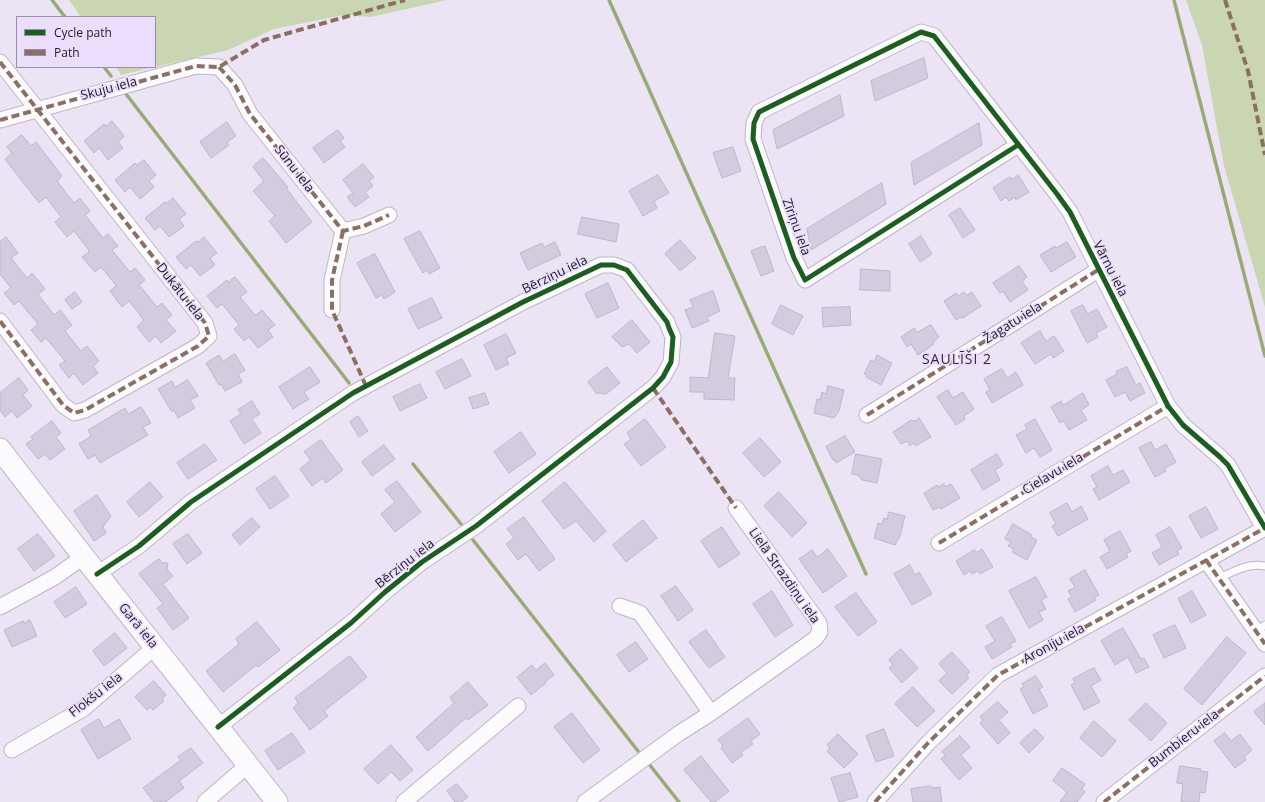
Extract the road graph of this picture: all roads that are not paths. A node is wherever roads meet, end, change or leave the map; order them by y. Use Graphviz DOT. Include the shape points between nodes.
graph roads {
  1 [pos="921,32"];
  2 [pos="0,62"];
  3 [pos="219,67"];
  4 [pos="37,109"];
  5 [pos="0,120"];
  6 [pos="1018,145"];
  7 [pos="389,215"];
  8 [pos="343,231"];
  9 [pos="1098,270"];
  10 [pos="332,310"];
  11 [pos="0,321"];
  12 [pos="1168,406"];
  13 [pos="867,415"];
  14 [pos="0,449"];
  15 [pos="736,508"];
  16 [pos="1265,528"];
  17 [pos="939,542"];
  18 [pos="83,557"];
  19 [pos="1206,560"];
  20 [pos="1265,566"];
  21 [pos="97,574"];
  22 [pos="1220,578"];
  23 [pos="620,606"];
  24 [pos="0,607"];
  25 [pos="1260,628"];
  26 [pos="1265,644"];
  27 [pos="155,647"];
  28 [pos="1265,676"];
  29 [pos="518,706"];
  30 [pos="711,713"];
  31 [pos="218,727"];
  32 [pos="12,750"];
  33 [pos="248,765"];
  34 [pos="205,802"];
  35 [pos="277,802"];
  36 [pos="404,802"];
  37 [pos="585,802"];
  38 [pos="875,802"];
  39 [pos="1104,802"];
  1 -- 6 [label="street, Vārnu iela" via="934,36"];
  1 -- 6 [label="street, Zīriņu iela" via="759,112 754,123 753,139 794,258 805,280"];
  2 -- 4 [label="street"];
  3 -- 4 [label="street, Skuju iela" via="196,66"];
  3 -- 8 [label="street, Sūnu iela" via="235,85 250,114"];
  4 -- 5 [label="street, Skuju iela"];
  4 -- 11 [label="street, Dukātu iela" via="205,323 209,336 198,346 85,410 74,413 63,405"];
  6 -- 9 [label="street, Vārnu iela" via="1070,212"];
  7 -- 8 [label="street" via="364,226"];
  8 -- 10 [label="street" via="332,280"];
  9 -- 12 [label="street, Vārnu iela"];
  9 -- 13 [label="street, Žagatu iela"];
  12 -- 16 [label="street, Vārnu iela" via="1183,425 1228,466"];
  12 -- 17 [label="street, Cielavu iela"];
  14 -- 18 [label="street, Garā iela"];
  15 -- 30 [label="street, Lielā Strazdiņu iela" via="819,623 820,632 815,639"];
  16 -- 19 [label="street, Aroniju iela"];
  18 -- 21 [label="street, Garā iela"];
  18 -- 24 [label="street" via="55,577"];
  19 -- 22 [label="street"];
  19 -- 38 [label="street, Aroniju iela" via="998,675 928,743"];
  20 -- 22 [label="lane" via="1240,568"];
  21 -- 27 [label="street, Garā iela"];
  21 -- 31 [label="street, Bērziņu iela" via="139,546 191,502 353,393 566,280 601,265 614,265 627,270 667,322 673,337 671,362 663,377 653,388 476,526 422,562 351,623"];
  22 -- 25 [label="street"];
  23 -- 30 [label="street" via="640,613"];
  25 -- 26 [label="street"];
  27 -- 31 [label="street, Garā iela"];
  27 -- 32 [label="street, Flokšu iela" via="83,709"];
  28 -- 39 [label="street, Bumbieru iela"];
  29 -- 36 [label="street"];
  30 -- 37 [label="street, Lielā Strazdiņu iela"];
  31 -- 33 [label="street, Garā iela"];
  33 -- 34 [label="street"];
  33 -- 35 [label="street, Garā iela"];
}
